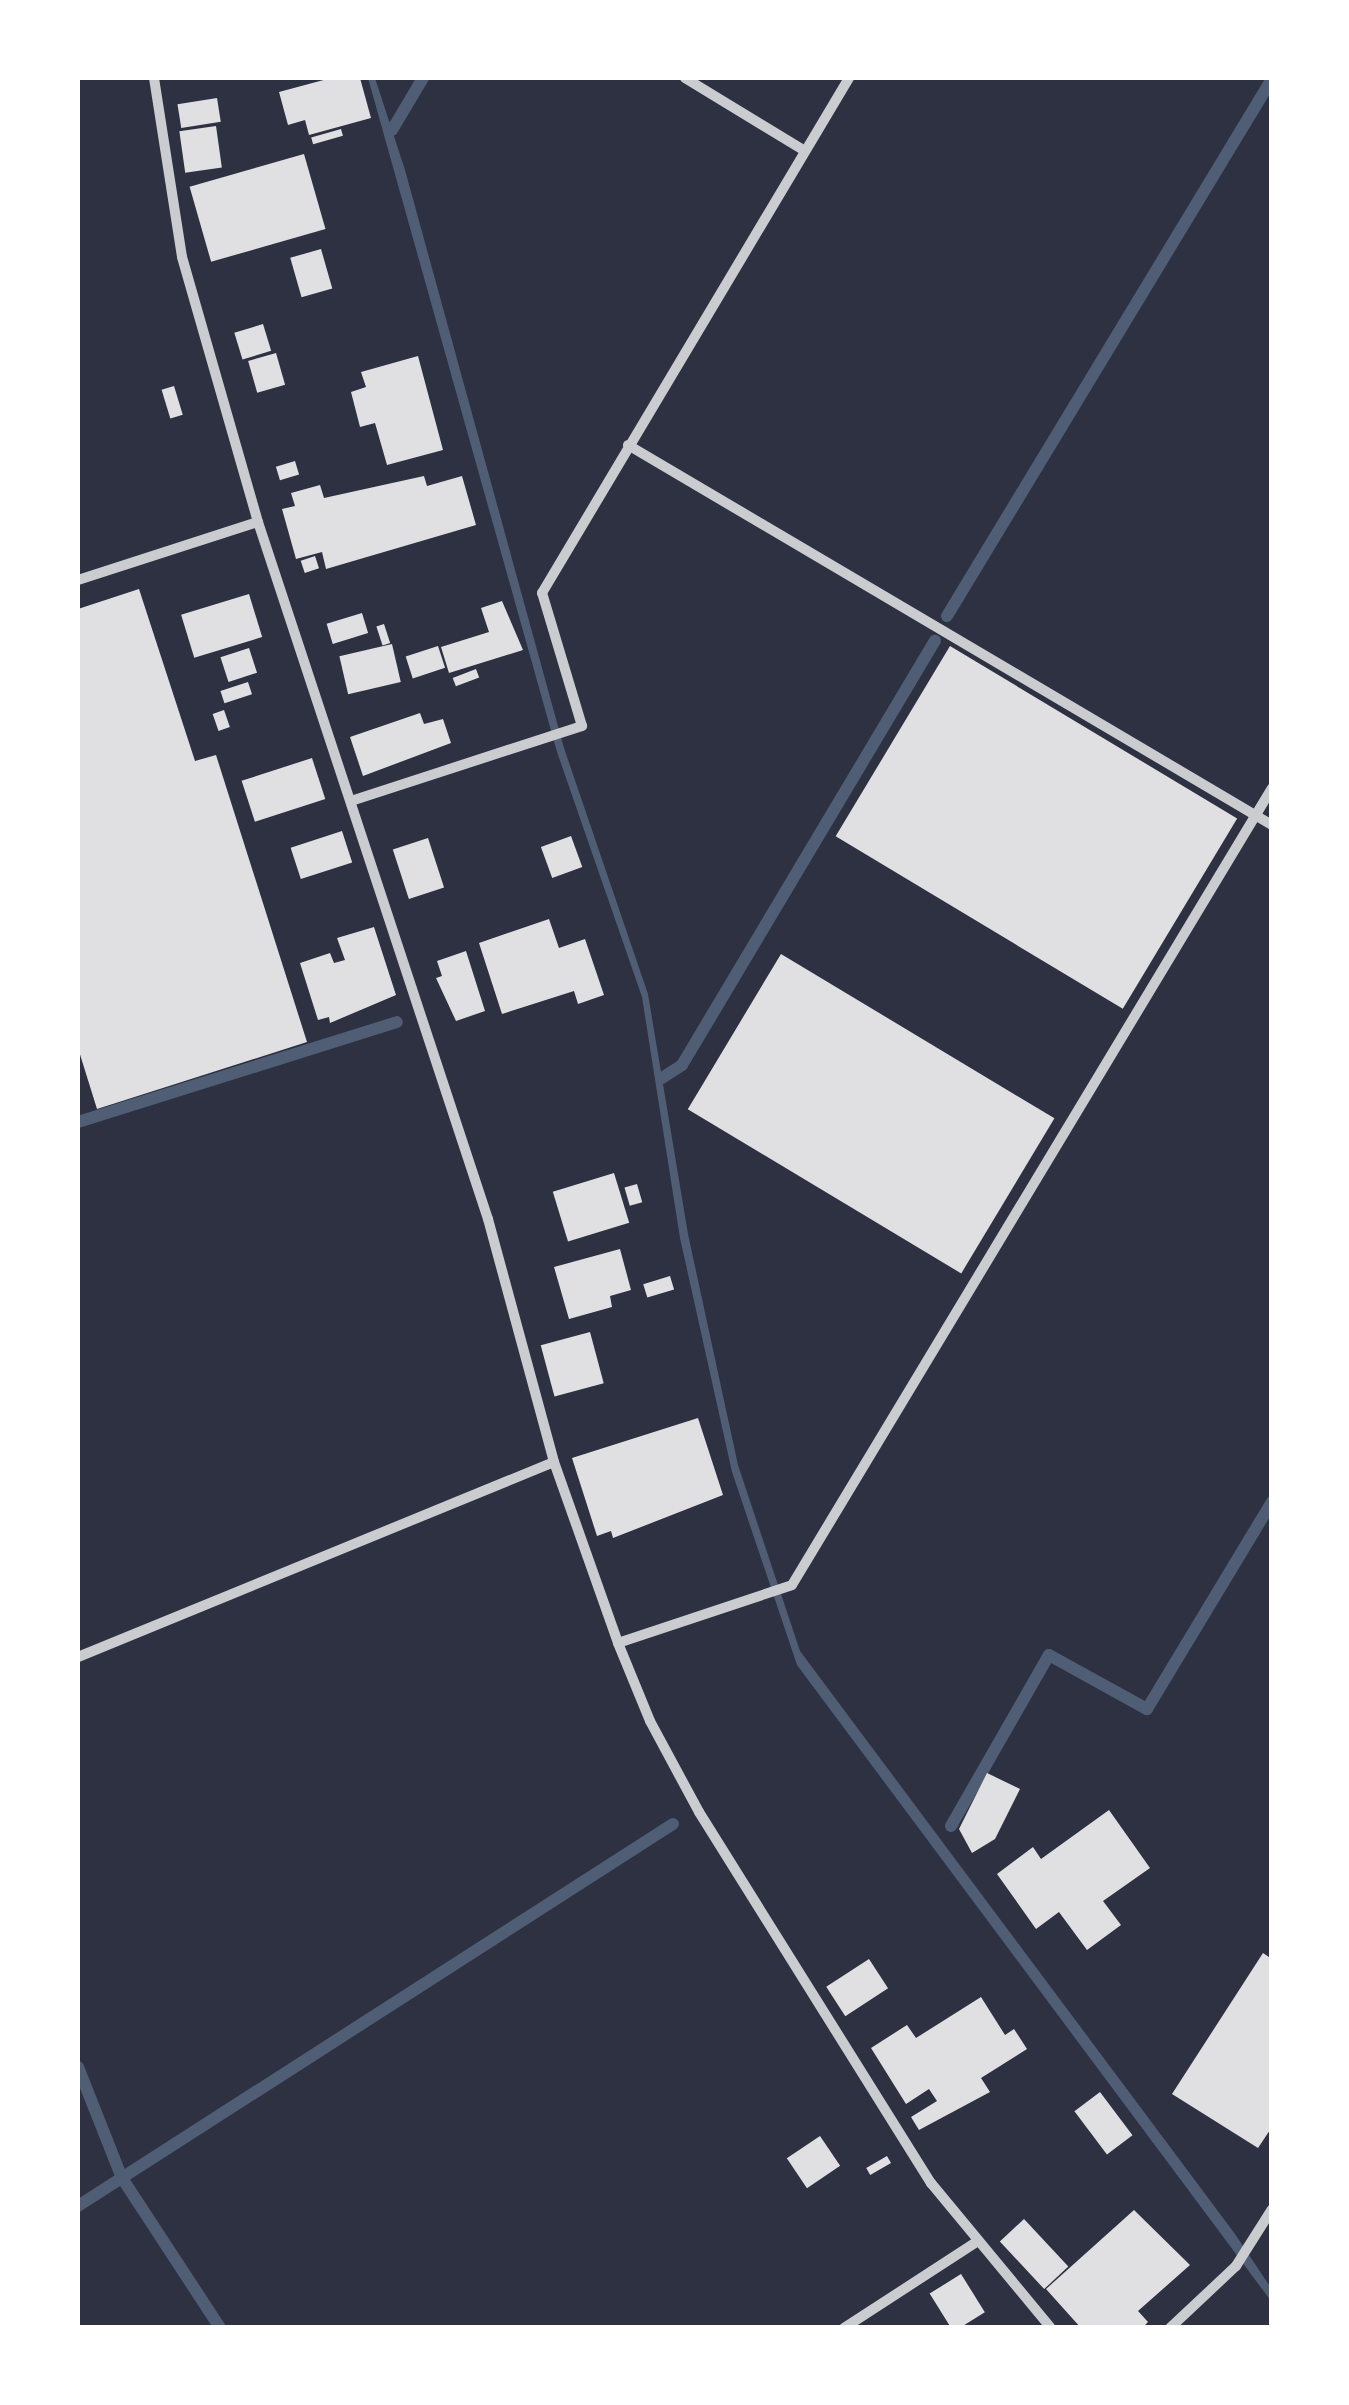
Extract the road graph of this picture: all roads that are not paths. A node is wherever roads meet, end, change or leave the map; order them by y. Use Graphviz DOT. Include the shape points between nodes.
graph roads {
  1 [pos="154,78"];
  2 [pos="685,78"];
  3 [pos="850,78"];
  4 [pos="806,151"];
  5 [pos="628,446"];
  6 [pos="258,522"];
  7 [pos="78,580"];
  8 [pos="1272,788"];
  9 [pos="351,801"];
  10 [pos="1255,815"];
  11 [pos="1272,825"];
  12 [pos="554,1462"];
  13 [pos="618,1643"];
  14 [pos="78,1657"];
  15 [pos="1272,2209"];
  16 [pos="975,2243"];
  17 [pos="844,2328"];
  18 [pos="1051,2328"];
  19 [pos="1170,2328"];
  1 -- 6 [label="street" via="182,257"];
  2 -- 4 [label="street"];
  3 -- 4 [label="street"];
  4 -- 5 [label="street"];
  5 -- 9 [label="street" via="542,593 582,726"];
  5 -- 10 [label="street"];
  6 -- 7 [label="street"];
  6 -- 9 [label="street"];
  8 -- 10 [label="street"];
  9 -- 12 [label="street" via="488,1219"];
  10 -- 11 [label="street"];
  10 -- 13 [label="street" via="792,1585"];
  12 -- 13 [label="street"];
  12 -- 14 [label="street"];
  13 -- 16 [label="street" via="650,1722 699,1812"];
  15 -- 19 [label="street" via="1236,2266"];
  16 -- 17 [label="street"];
  16 -- 18 [label="street"];
}
